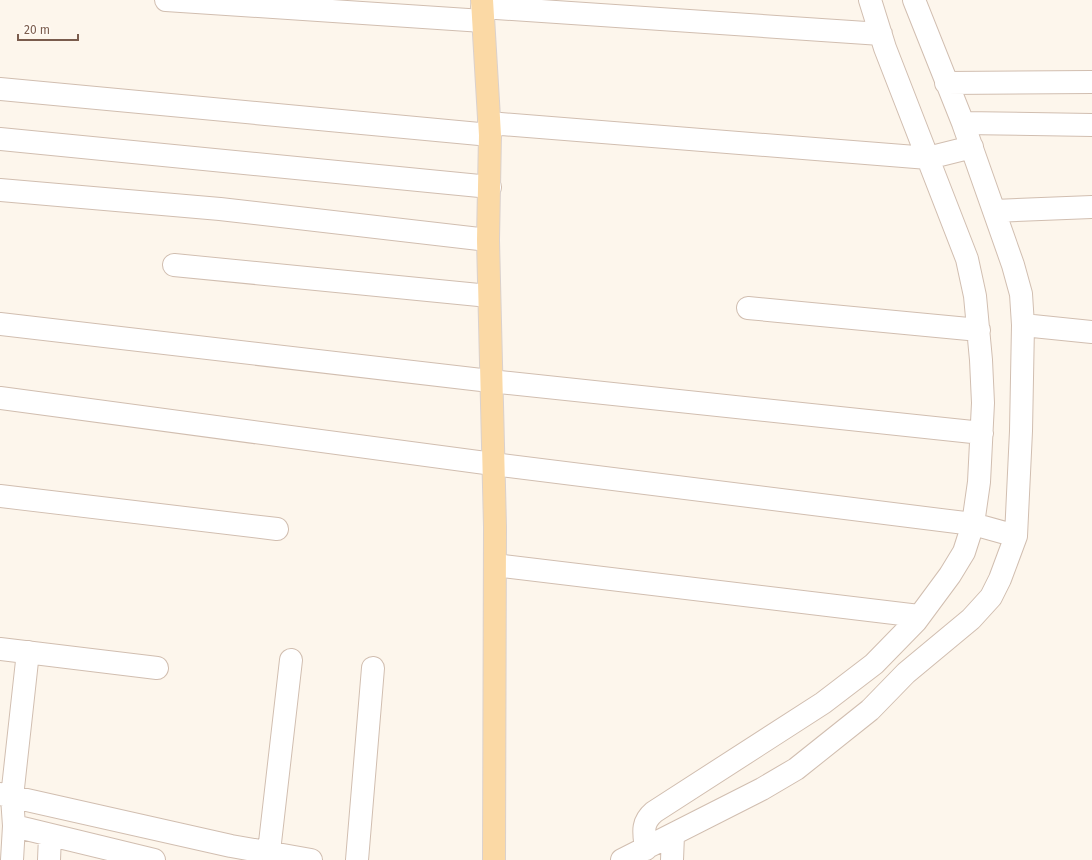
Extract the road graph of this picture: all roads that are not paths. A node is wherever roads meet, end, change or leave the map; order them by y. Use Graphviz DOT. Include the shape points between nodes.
graph roads {
  1 [pos="166,0"];
  2 [pos="870,0"];
  3 [pos="914,0"];
  4 [pos="483,10"];
  5 [pos="881,34"];
  6 [pos="1092,82"];
  7 [pos="946,83"];
  8 [pos="0,89"];
  9 [pos="963,123"];
  10 [pos="1092,125"];
  11 [pos="490,129"];
  12 [pos="0,139"];
  13 [pos="972,147"];
  14 [pos="928,158"];
  15 [pos="490,187"];
  16 [pos="0,190"];
  17 [pos="1092,207"];
  18 [pos="994,210"];
  19 [pos="488,240"];
  20 [pos="174,265"];
  21 [pos="489,296"];
  22 [pos="748,308"];
  23 [pos="0,324"];
  24 [pos="1023,325"];
  25 [pos="979,330"];
  26 [pos="1092,332"];
  27 [pos="490,381"];
  28 [pos="0,398"];
  29 [pos="982,432"];
  30 [pos="493,464"];
  31 [pos="0,496"];
  32 [pos="977,525"];
  33 [pos="277,529"];
  34 [pos="1009,534"];
  35 [pos="495,565"];
  36 [pos="919,616"];
  37 [pos="0,649"];
  38 [pos="28,652"];
  39 [pos="291,660"];
  40 [pos="157,668"];
  41 [pos="373,668"];
  42 [pos="6,795"];
  43 [pos="14,826"];
  44 [pos="673,835"];
  45 [pos="50,836"];
  46 [pos="646,848"];
  47 [pos="125,857"];
  48 [pos="268,857"];
  49 [pos="12,860"];
  50 [pos="49,860"];
  51 [pos="154,860"];
  52 [pos="311,860"];
  53 [pos="357,860"];
  54 [pos="494,860"];
  55 [pos="622,860"];
  56 [pos="672,860"];
  1 -- 4 [label="street"];
  2 -- 5 [label="street"];
  3 -- 7 [label="street"];
  4 -- 5 [label="street"];
  4 -- 11 [label="main road"];
  5 -- 14 [label="street"];
  6 -- 7 [label="street"];
  7 -- 9 [label="street"];
  8 -- 11 [label="street"];
  9 -- 10 [label="street"];
  9 -- 13 [label="street"];
  11 -- 14 [label="street"];
  11 -- 15 [label="main road"];
  12 -- 15 [label="street"];
  13 -- 14 [label="street"];
  13 -- 18 [label="street"];
  14 -- 25 [label="street" via="967,259"];
  15 -- 19 [label="main road"];
  16 -- 19 [label="street" via="220,209"];
  17 -- 18 [label="street"];
  18 -- 24 [label="street" via="1021,294"];
  19 -- 21 [label="main road"];
  20 -- 21 [label="street"];
  21 -- 27 [label="main road"];
  22 -- 25 [label="street"];
  23 -- 27 [label="street"];
  24 -- 26 [label="street"];
  24 -- 34 [label="street" via="1020,477"];
  25 -- 29 [label="street"];
  27 -- 29 [label="street"];
  27 -- 30 [label="main road"];
  28 -- 30 [label="street"];
  29 -- 32 [label="street"];
  30 -- 32 [label="street"];
  30 -- 35 [label="main road"];
  31 -- 33 [label="street"];
  32 -- 34 [label="street"];
  32 -- 36 [label="street" via="950,575"];
  34 -- 44 [label="street" via="1000,579 991,598 971,619 906,673 870,710 796,769"];
  35 -- 36 [label="street"];
  35 -- 54 [label="main road"];
  36 -- 46 [label="street" via="874,664 823,703 647,818 643,829"];
  37 -- 38 [label="street"];
  38 -- 40 [label="street"];
  38 -- 42 [label="street"];
  39 -- 48 [label="street"];
  41 -- 53 [label="street"];
  42 -- 43 [label="street"];
  42 -- 48 [label="street"];
  43 -- 45 [label="street"];
  43 -- 49 [label="street"];
  44 -- 46 [label="street"];
  44 -- 56 [label="street"];
  45 -- 47 [label="street"];
  45 -- 50 [label="street"];
  46 -- 55 [label="street"];
  47 -- 51 [label="street"];
  48 -- 52 [label="street"];
}
